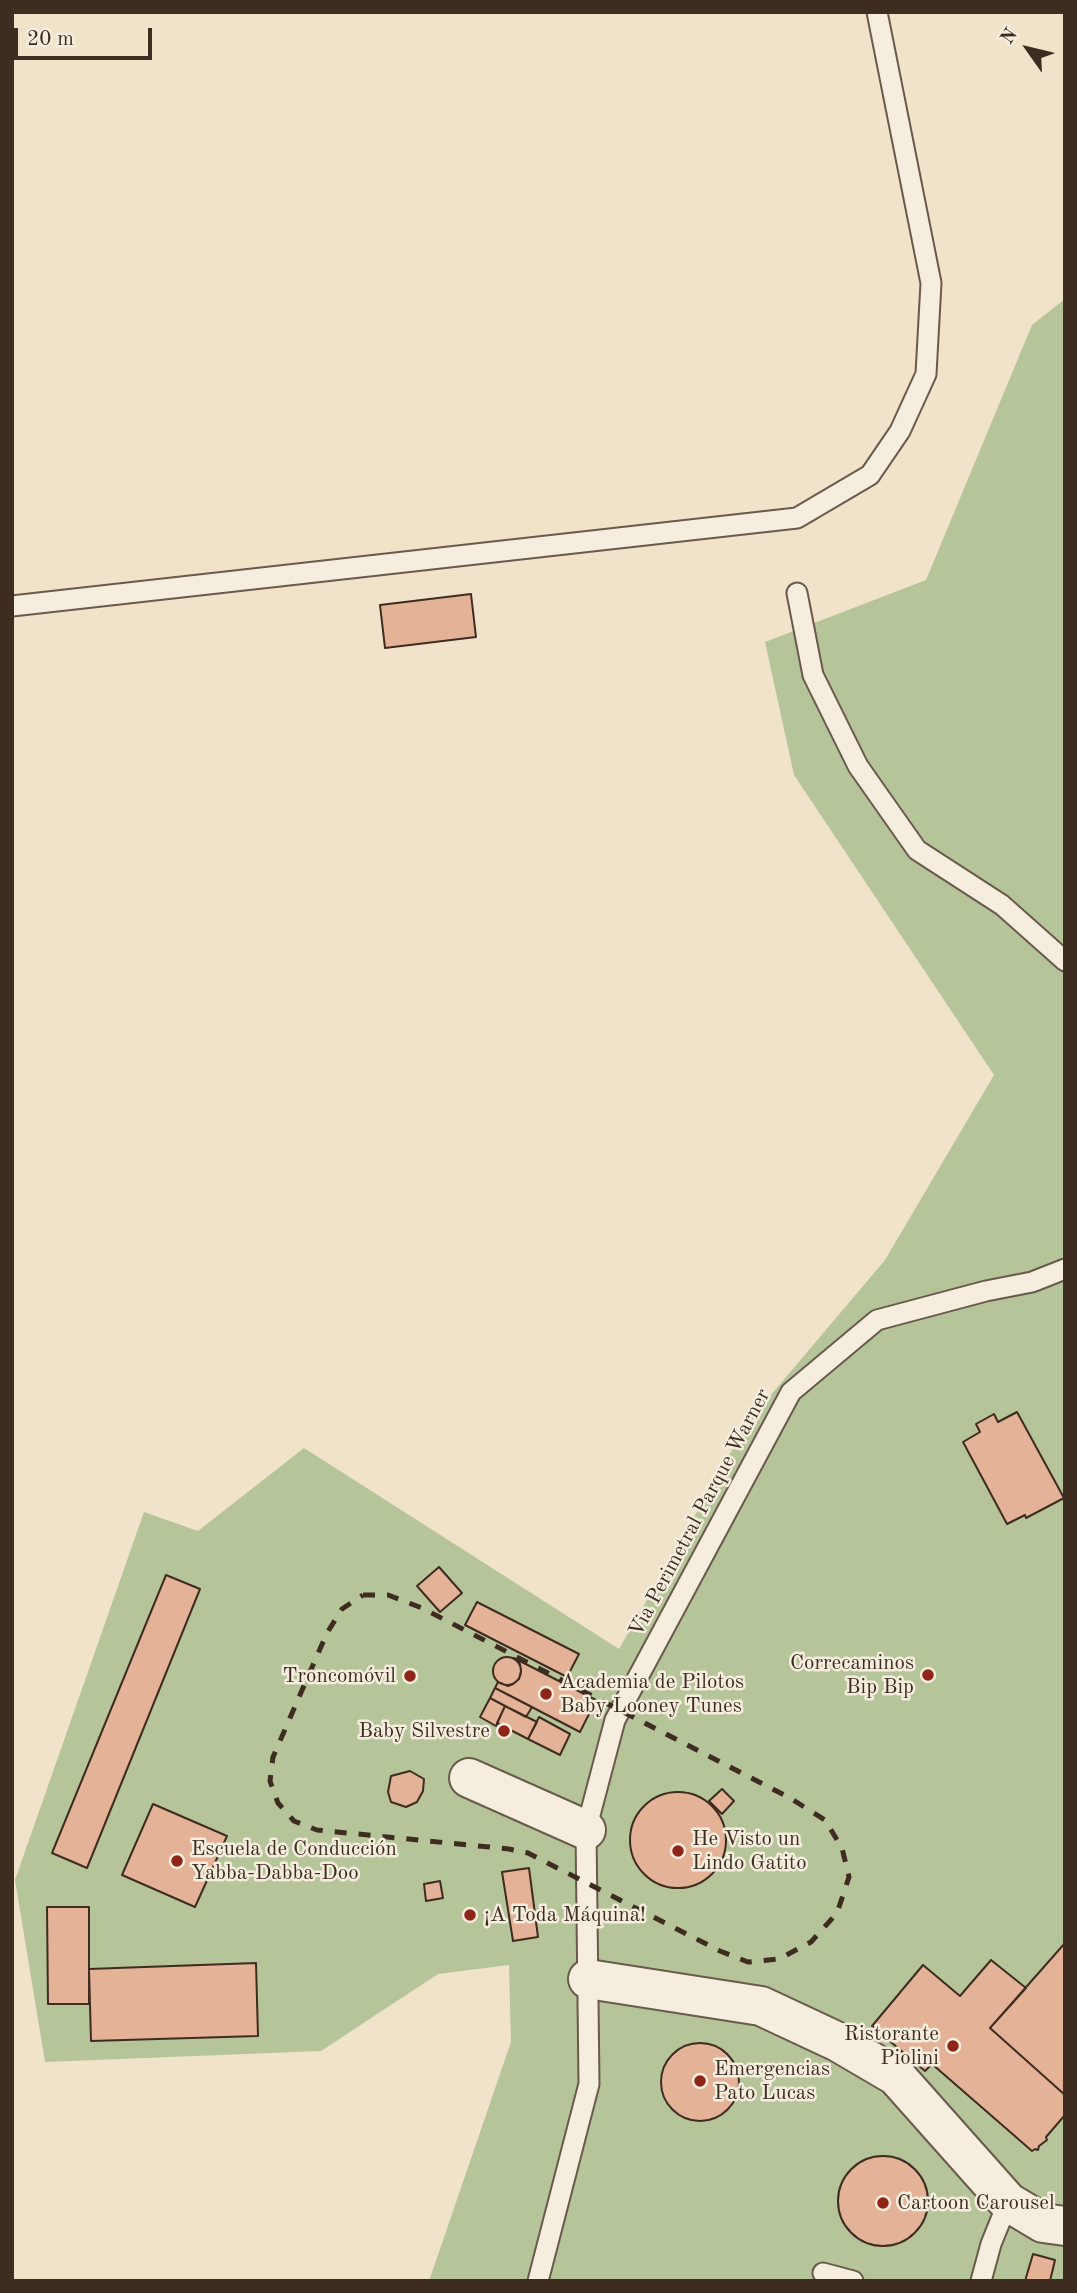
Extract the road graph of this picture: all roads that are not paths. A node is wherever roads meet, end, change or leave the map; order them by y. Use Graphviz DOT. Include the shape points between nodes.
graph roads {
  1 [pos="877,12"];
  2 [pos="797,593"];
  3 [pos="12,606"];
  4 [pos="1065,961"];
  5 [pos="1065,1269"];
  6 [pos="469,1778"];
  7 [pos="586,1830"];
  8 [pos="588,1979"];
  9 [pos="1008,2202"];
  10 [pos="1065,2226"];
  11 [pos="823,2273"];
  12 [pos="538,2281"];
  13 [pos="853,2281"];
  14 [pos="981,2281"];
  1 -- 3 [label="lane" via="931,284 926,374 901,431 870,475 797,518"];
  2 -- 4 [label="lane" via="813,675 858,766 917,850 1002,905"];
  5 -- 7 [label="lane, Via Perimetral Parque Warner" via="1032,1282 877,1320 791,1392 615,1720"];
  6 -- 7 [label="street"];
  7 -- 8 [label="lane, Via Perimetral Parque Warner"];
  8 -- 9 [label="street" via="761,2006 838,2042 896,2076"];
  8 -- 12 [label="lane, Via Perimetral Parque Warner" via="589,2084"];
  9 -- 10 [label="street" via="1043,2223"];
  9 -- 14 [label="lane"];
  11 -- 13 [label="lane"];
}
